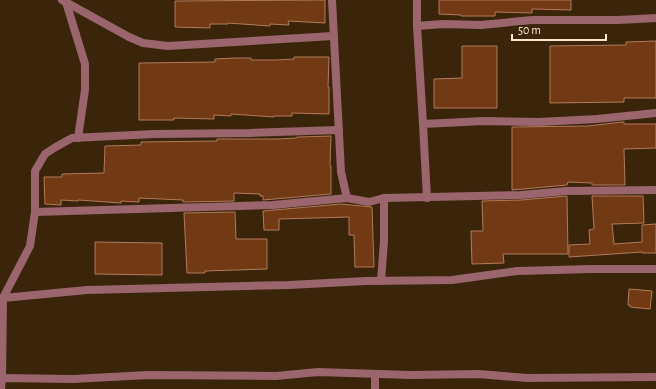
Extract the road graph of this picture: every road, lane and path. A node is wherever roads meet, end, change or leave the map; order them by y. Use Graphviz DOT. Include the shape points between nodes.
graph roads {
  1 [pos="332,0"];
  2 [pos="416,0"];
  3 [pos="64,1"];
  4 [pos="656,18"];
  5 [pos="417,26"];
  6 [pos="333,36"];
  7 [pos="656,113"];
  8 [pos="423,124"];
  9 [pos="339,130"];
  10 [pos="78,138"];
  11 [pos="656,190"];
  12 [pos="347,198"];
  13 [pos="384,198"];
  14 [pos="427,198"];
  15 [pos="35,212"];
  16 [pos="656,269"];
  17 [pos="381,281"];
  18 [pos="3,298"];
  19 [pos="375,374"];
  20 [pos="656,377"];
  21 [pos="2,378"];
  22 [pos="2,389"];
  23 [pos="375,389"];
  1 -- 6 [label="street"];
  2 -- 5 [label="street"];
  3 -- 6 [label="street" via="143,43 168,46"];
  3 -- 10 [label="street" via="85,64"];
  4 -- 5 [label="street" via="532,20 481,25"];
  5 -- 8 [label="street"];
  6 -- 9 [label="street"];
  7 -- 8 [label="street" via="538,122"];
  8 -- 14 [label="street"];
  9 -- 10 [label="street"];
  9 -- 12 [label="street" via="341,172"];
  10 -- 15 [label="street" via="72,138 45,154 35,171"];
  11 -- 14 [label="street" via="566,191"];
  12 -- 13 [label="street" via="369,202"];
  12 -- 15 [label="street" via="273,205"];
  13 -- 14 [label="street"];
  13 -- 17 [label="street"];
  15 -- 18 [label="street" via="30,246"];
  16 -- 17 [label="street" via="517,271 452,280"];
  17 -- 18 [label="street" via="87,290"];
  18 -- 21 [label="street"];
  19 -- 20 [label="street" via="478,374 526,378"];
  19 -- 21 [label="street" via="318,372 276,376"];
  19 -- 23 [label="street"];
  21 -- 22 [label="street"];
}
